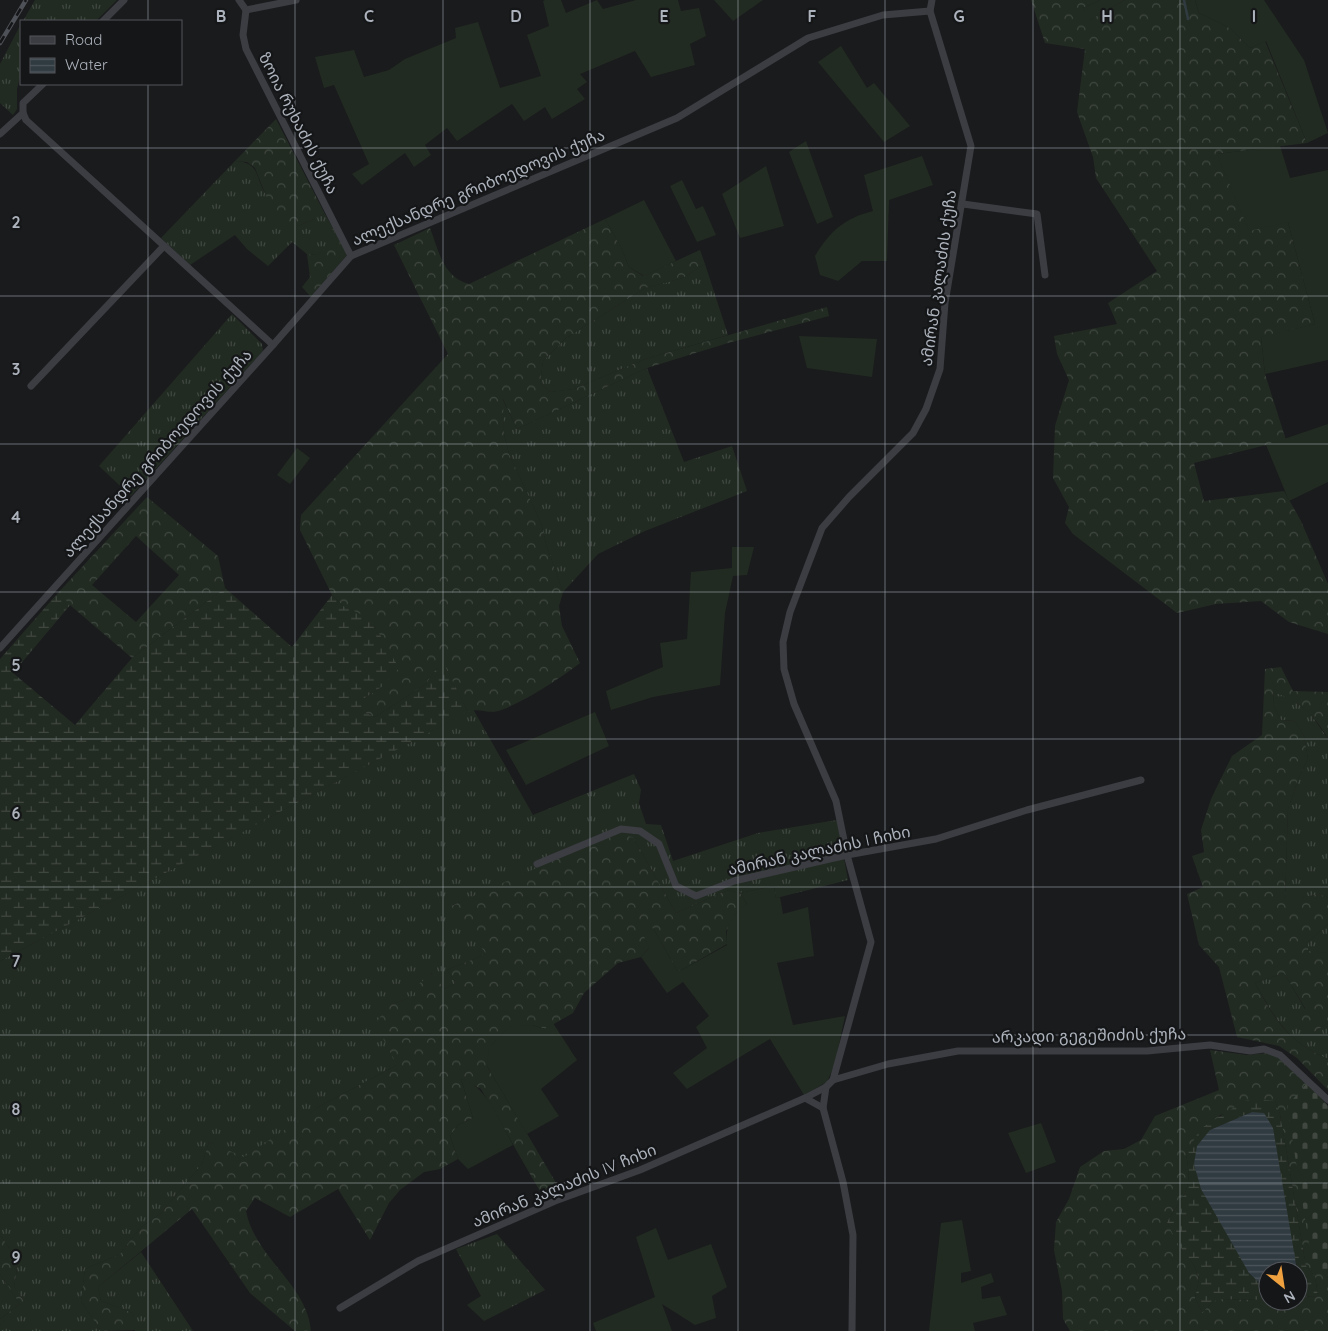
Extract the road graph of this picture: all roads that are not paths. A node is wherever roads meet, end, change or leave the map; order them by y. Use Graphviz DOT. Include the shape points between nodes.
graph roads {
  1 [pos="124,0"];
  2 [pos="239,0"];
  3 [pos="296,0"];
  4 [pos="932,0"];
  5 [pos="246,10"];
  6 [pos="930,11"];
  7 [pos="105,20"];
  8 [pos="42,85"];
  9 [pos="23,113"];
  10 [pos="0,134"];
  11 [pos="963,204"];
  12 [pos="164,246"];
  13 [pos="351,256"];
  14 [pos="1045,275"];
  15 [pos="273,345"];
  16 [pos="31,386"];
  17 [pos="0,648"];
  18 [pos="1142,780"];
  19 [pos="847,856"];
  20 [pos="537,864"];
  21 [pos="833,1080"];
  22 [pos="826,1087"];
  23 [pos="805,1098"];
  24 [pos="1328,1100"];
  25 [pos="823,1108"];
  26 [pos="340,1308"];
  27 [pos="852,1331"];
  1 -- 7 [label="street"];
  2 -- 5 [label="street"];
  3 -- 5 [label="street"];
  4 -- 6 [label="street, ამირან კალაძის ქუჩა"];
  5 -- 13 [label="street, ზოია რუხაძის ქუჩა" via="243,35 246,49"];
  6 -- 11 [label="street, ამირან კალაძის ქუჩა" via="971,146"];
  6 -- 13 [label="street, ალექსანდრე გრიბოედოვის ქუჩა" via="883,15 808,38 677,118"];
  8 -- 9 [label="street" via="23,104"];
  9 -- 10 [label="street"];
  9 -- 12 [label="street" via="33,126"];
  11 -- 14 [label="street" via="1037,214"];
  11 -- 19 [label="street, ამირან კალაძის ქუჩა" via="945,303 940,369 926,409 913,433 849,496 822,528 790,612 783,642 784,669 794,704 836,801"];
  12 -- 15 [label="street"];
  12 -- 16 [label="street"];
  13 -- 15 [label="street, ალექსანდრე გრიბოედოვის ქუჩა"];
  15 -- 17 [label="street, ალექსანდრე გრიბოედოვის ქუჩა"];
  18 -- 19 [label="street, ამირან კალაძის I ჩიხი" via="1027,810 936,839"];
  19 -- 20 [label="street, ამირან კალაძის I ჩიხი" via="734,881 696,896 676,886 659,844 640,831 620,829"];
  19 -- 21 [label="street, ამირან კალაძის ქუჩა" via="871,942"];
  21 -- 22 [label="street, ამირან კალაძის ქუჩა"];
  21 -- 24 [label="street, არკადი გეგეშიძის ქუჩა" via="888,1064 958,1051 1148,1051 1210,1044 1250,1051 1264,1049 1280,1055"];
  22 -- 23 [label="street, ამირან კალაძის IV ჩიხი"];
  22 -- 25 [label="street"];
  23 -- 25 [label="street"];
  23 -- 26 [label="street, ამირან კალაძის IV ჩიხი" via="418,1261"];
  25 -- 27 [label="street" via="854,1235"];
}
